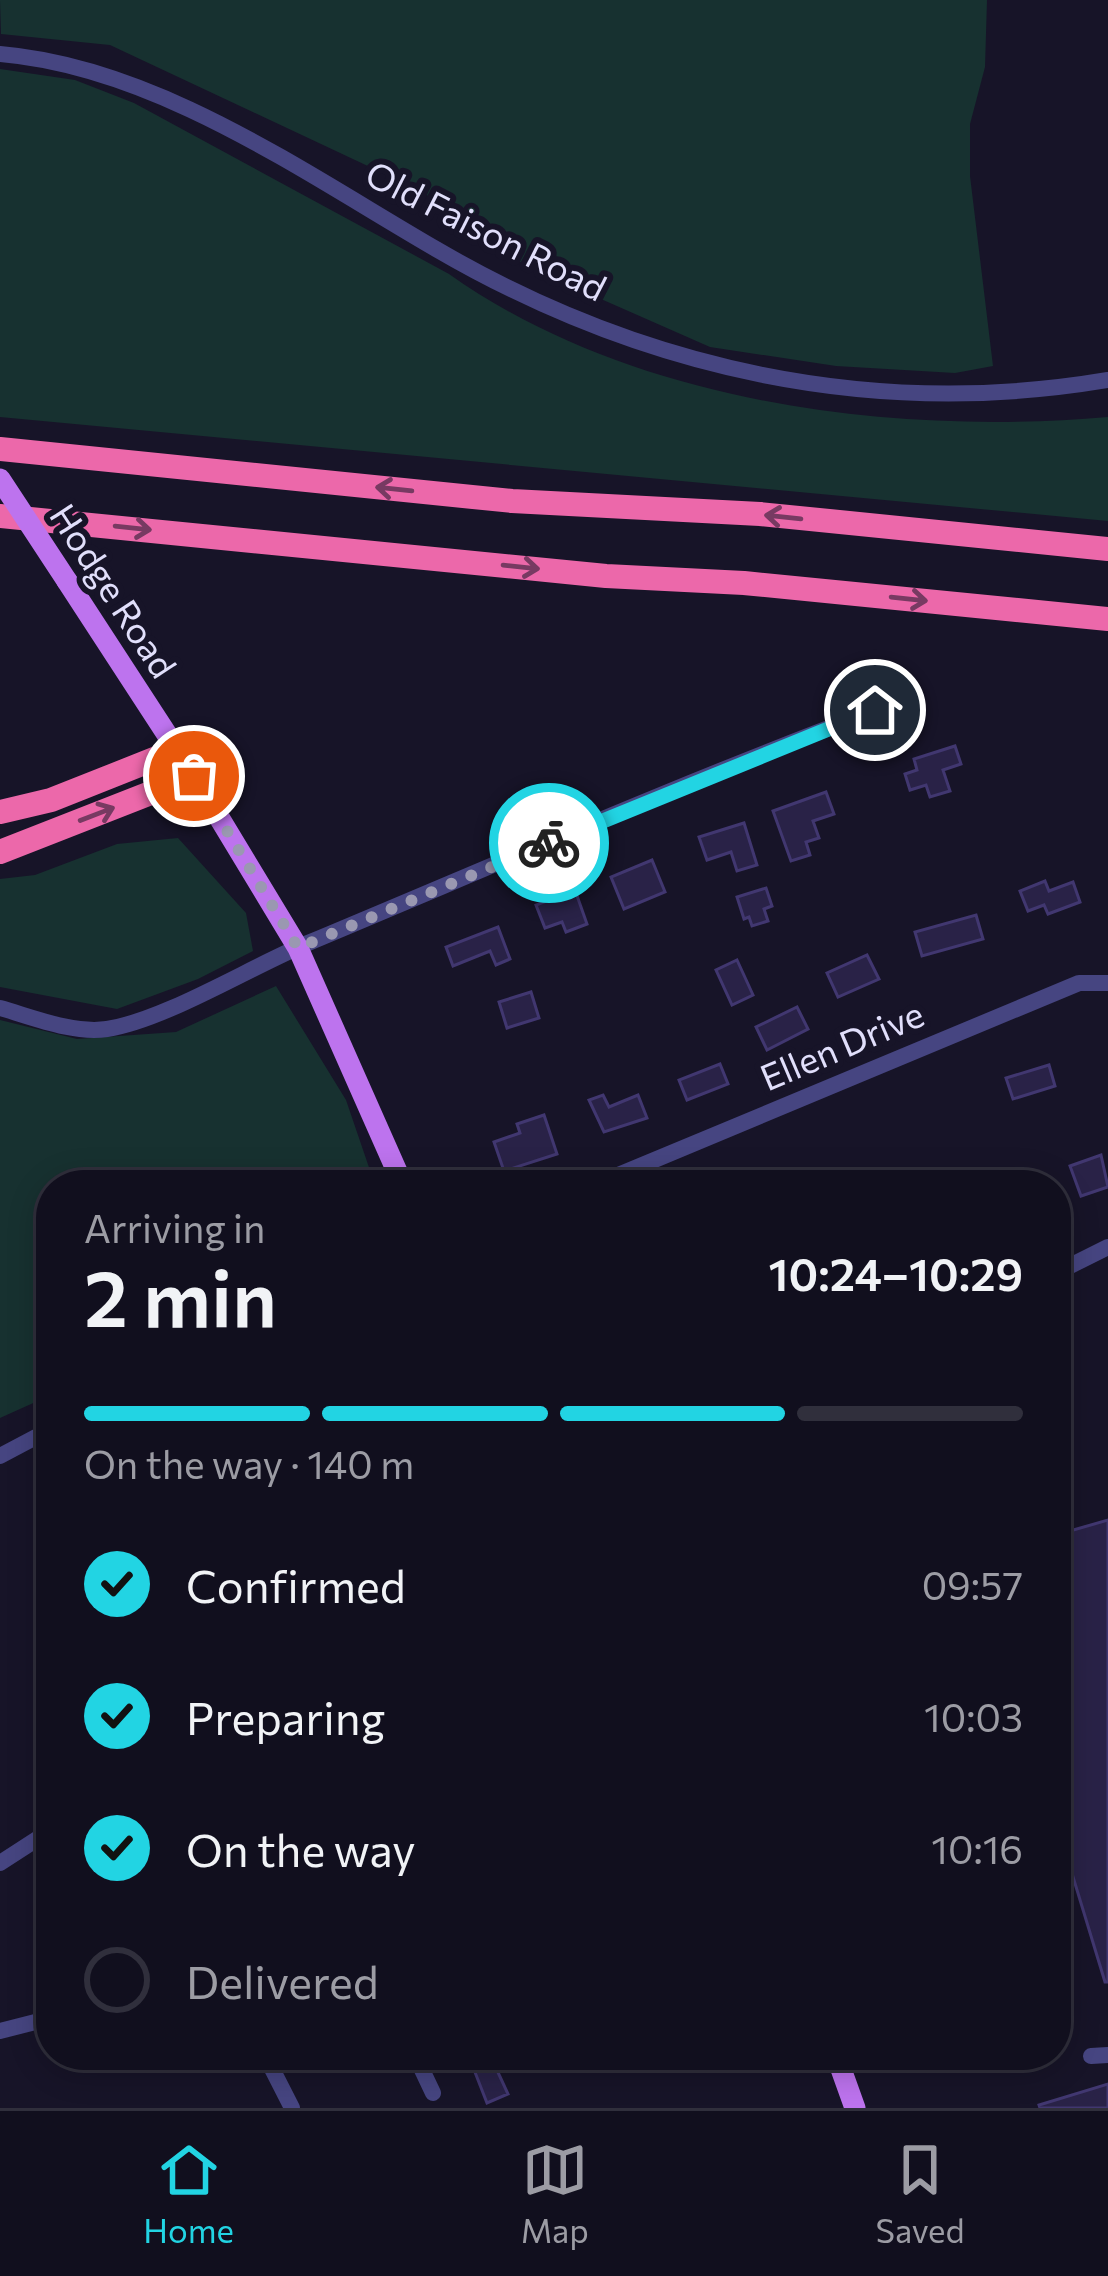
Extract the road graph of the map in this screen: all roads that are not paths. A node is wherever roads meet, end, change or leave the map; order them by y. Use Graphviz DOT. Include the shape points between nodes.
graph roads {
  1 [pos="0,54"];
  2 [pos="1108,380"];
  3 [pos="0,449"];
  4 [pos="0,478"];
  5 [pos="5,518"];
  6 [pos="1108,549"];
  7 [pos="1108,619"];
  8 [pos="875,710"];
  9 [pos="177,750"];
  10 [pos="194,776"];
  11 [pos="0,812"];
  12 [pos="0,852"];
  13 [pos="298,948"];
  14 [pos="1108,983"];
  15 [pos="0,1008"];
  16 [pos="396,1170"];
  17 [pos="634,1170"];
  18 [pos="1108,1247"];
  19 [pos="1071,1266"];
  20 [pos="36,1437"];
  21 [pos="0,1456"];
  22 [pos="36,1840"];
  23 [pos="0,1863"];
  24 [pos="36,2022"];
  25 [pos="0,2031"];
  26 [pos="273,2070"];
  27 [pos="422,2070"];
  28 [pos="841,2070"];
  29 [pos="434,2093"];
  30 [pos="292,2108"];
  31 [pos="855,2108"];
  1 -- 2 [label="street, Old Faison Road" via="83,67 181,105 567,316 715,366 811,386 911,393"];
  6 -- 3 [label="highway, one-way"];
  4 -- 9 [label="main road, Hodge Road, bridge"];
  5 -- 7 [label="highway, one-way"];
  8 -- 13 [label="street"];
  9 -- 10 [label="main road, Hodge Road"];
  9 -- 11 [label="highway"];
  12 -- 10 [label="highway, one-way"];
  10 -- 13 [label="main road, Hodge Road"];
  13 -- 15 [label="street" via="141,1021 102,1030"];
  13 -- 16 [label="main road, Hodge Road"];
  14 -- 17 [label="street, Ellen Drive" via="1078,983"];
  18 -- 19 [label="street"];
  20 -- 21 [label="street"];
  22 -- 23 [label="street"];
  24 -- 25 [label="street"];
  26 -- 30 [label="street"];
  27 -- 29 [label="street"];
  28 -- 31 [label="main road"];
}
